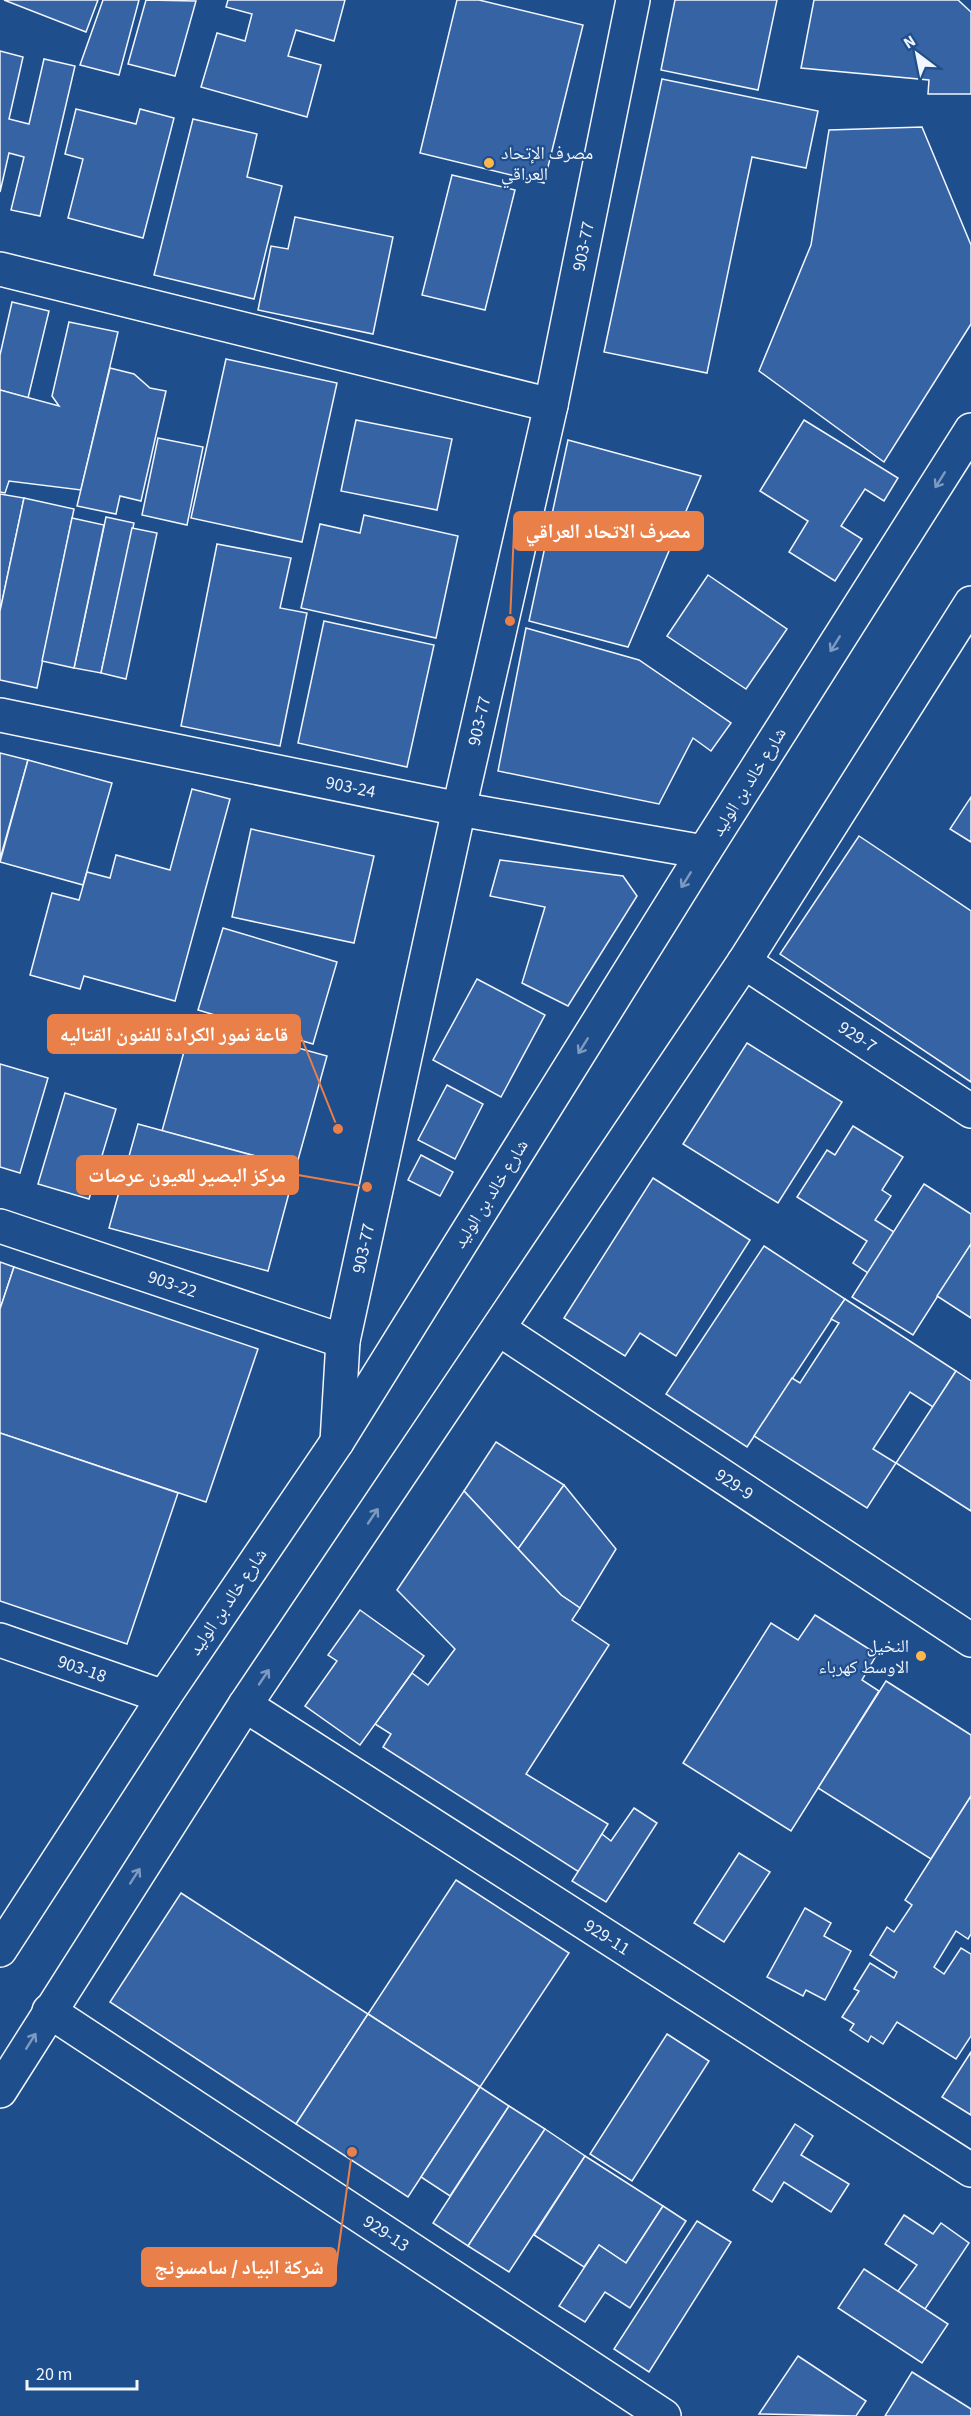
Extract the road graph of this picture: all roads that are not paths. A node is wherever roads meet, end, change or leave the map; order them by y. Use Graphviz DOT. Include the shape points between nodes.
graph roads {
  1 [pos="630,1"];
  2 [pos="0,268"];
  3 [pos="551,405"];
  4 [pos="971,430"];
  5 [pos="967,617"];
  6 [pos="0,715"];
  7 [pos="459,809"];
  8 [pos="704,852"];
  9 [pos="744,962"];
  10 [pos="971,1111"];
  11 [pos="0,1226"];
  12 [pos="500,1329"];
  13 [pos="343,1341"];
  14 [pos="337,1442"];
  15 [pos="0,1640"];
  16 [pos="971,1640"];
  17 [pos="164,1697"];
  18 [pos="245,1705"];
  19 [pos="0,1950"];
  20 [pos="49,2010"];
  21 [pos="0,2091"];
  22 [pos="971,2170"];
  23 [pos="664,2416"];
  1 -- 3 [label="street, 903-77"];
  2 -- 3 [label="street"];
  3 -- 7 [label="street, 903-77"];
  4 -- 8 [label="street, شارع خالد بن الوليد, one-way"];
  5 -- 9 [label="street"];
  6 -- 7 [label="street, 903-24"];
  7 -- 8 [label="street, 903-24"];
  7 -- 13 [label="street, 903-77"];
  8 -- 14 [label="street, شارع خالد بن الوليد, one-way"];
  9 -- 10 [label="street, 929-7"];
  9 -- 12 [label="street"];
  11 -- 13 [label="street, 903-22"];
  12 -- 16 [label="street, 929-9"];
  18 -- 12 [label="street, one-way"];
  13 -- 14 [label="street, 903-77"];
  14 -- 17 [label="street, شارع خالد بن الوليد"];
  15 -- 17 [label="street, 903-18"];
  17 -- 19 [label="street, شارع خالد بن الوليد"];
  20 -- 18 [label="street, one-way"];
  18 -- 22 [label="street, 929-11"];
  21 -- 20 [label="street, one-way"];
  20 -- 23 [label="street, 929-13"];
}
